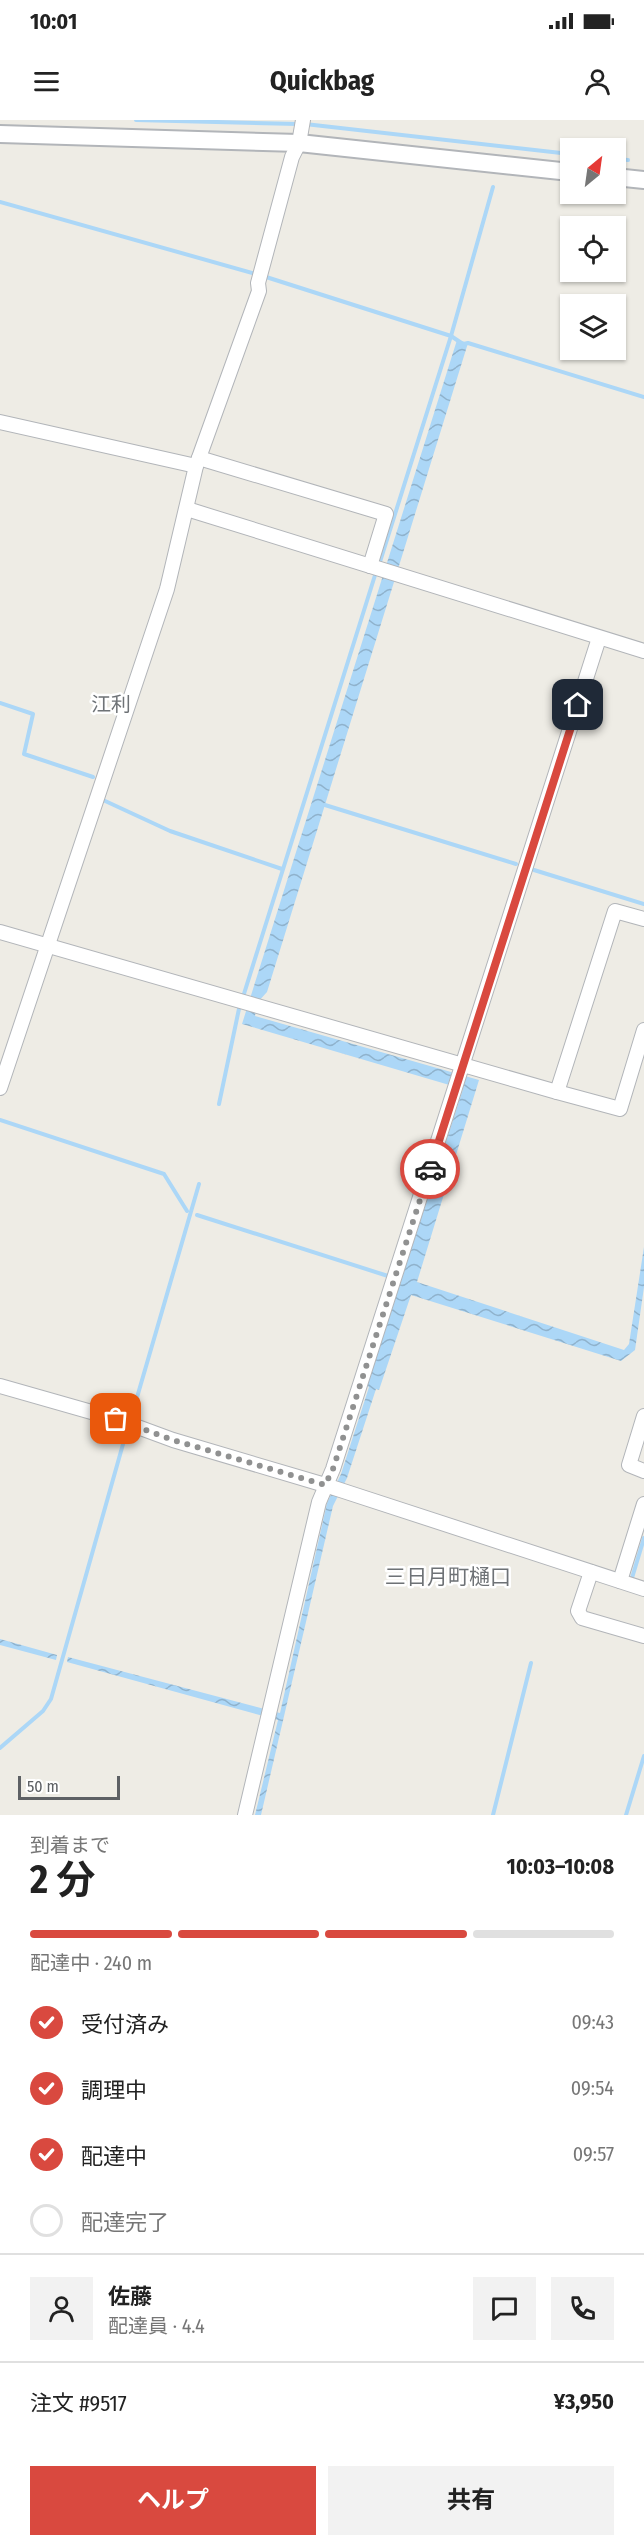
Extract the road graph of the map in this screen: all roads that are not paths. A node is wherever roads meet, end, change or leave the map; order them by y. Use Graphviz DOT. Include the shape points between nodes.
graph roads {
  1 [pos="303,120"];
  2 [pos="0,134"];
  3 [pos="299,143"];
  4 [pos="560,171"];
  5 [pos="626,178"];
  6 [pos="644,180"];
  7 [pos="0,422"];
  8 [pos="198,462"];
  9 [pos="187,509"];
  10 [pos="370,566"];
  11 [pos="599,638"];
  12 [pos="644,651"];
  13 [pos="644,920"];
  14 [pos="0,932"];
  15 [pos="48,946"];
  16 [pos="644,1030"];
  17 [pos="464,1065"];
  18 [pos="0,1088"];
  19 [pos="557,1092"];
  20 [pos="0,1386"];
  21 [pos="644,1416"];
  22 [pos="644,1471"];
  23 [pos="325,1485"];
  24 [pos="644,1504"];
  25 [pos="591,1572"];
  26 [pos="620,1581"];
  27 [pos="644,1589"];
  28 [pos="644,1636"];
  29 [pos="245,1815"];
  1 -- 3 [label="street"];
  2 -- 3 [label="street"];
  3 -- 4 [label="street"];
  3 -- 8 [label="street" via="292,157 259,291"];
  5 -- 6 [label="street"];
  7 -- 8 [label="street"];
  8 -- 9 [label="street"];
  8 -- 10 [label="street" via="386,514"];
  9 -- 10 [label="street"];
  9 -- 15 [label="street" via="167,589"];
  10 -- 11 [label="street"];
  11 -- 12 [label="street"];
  11 -- 17 [label="street"];
  13 -- 19 [label="street" via="615,911"];
  14 -- 15 [label="street"];
  15 -- 17 [label="street"];
  15 -- 18 [label="street"];
  16 -- 19 [label="street" via="620,1109"];
  17 -- 19 [label="street"];
  17 -- 23 [label="street"];
  20 -- 23 [label="street"];
  21 -- 22 [label="street" via="629,1466"];
  23 -- 25 [label="street"];
  23 -- 29 [label="street"];
  24 -- 26 [label="street"];
  25 -- 26 [label="street"];
  25 -- 28 [label="street" via="578,1611 582,1618"];
  26 -- 27 [label="street"];
}
